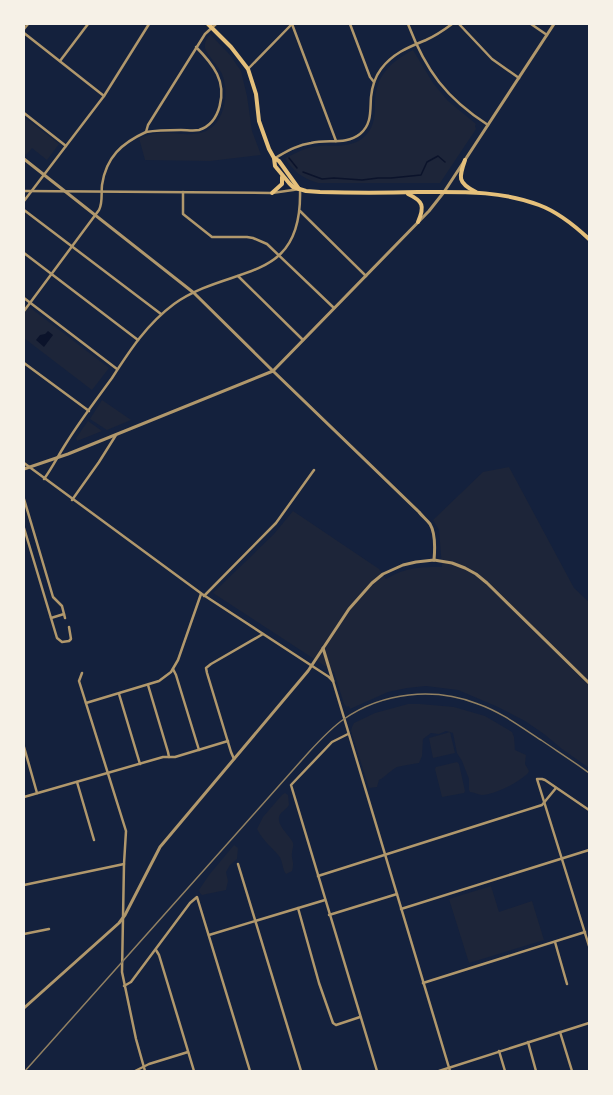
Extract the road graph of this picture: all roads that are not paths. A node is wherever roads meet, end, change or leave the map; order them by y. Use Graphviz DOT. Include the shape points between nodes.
graph roads {
  1 [pos="28,24"];
  2 [pos="88,24"];
  3 [pos="149,24"];
  4 [pos="208,24"];
  5 [pos="216,24"];
  6 [pos="292,24"];
  7 [pos="350,24"];
  8 [pos="408,24"];
  9 [pos="452,24"];
  10 [pos="459,24"];
  11 [pos="531,24"];
  12 [pos="554,24"];
  13 [pos="212,28"];
  14 [pos="24,29"];
  15 [pos="24,33"];
  16 [pos="547,35"];
  17 [pos="415,44"];
  18 [pos="196,47"];
  19 [pos="60,61"];
  20 [pos="248,70"];
  21 [pos="519,78"];
  22 [pos="374,82"];
  23 [pos="104,96"];
  24 [pos="24,113"];
  25 [pos="488,125"];
  26 [pos="146,132"];
  27 [pos="336,141"];
  28 [pos="66,146"];
  29 [pos="274,158"];
  30 [pos="24,160"];
  31 [pos="465,160"];
  32 [pos="281,174"];
  33 [pos="44,175"];
  34 [pos="300,189"];
  35 [pos="24,191"];
  36 [pos="32,191"];
  37 [pos="102,191"];
  38 [pos="65,192"];
  39 [pos="183,192"];
  40 [pos="406,192"];
  41 [pos="444,192"];
  42 [pos="272,193"];
  43 [pos="480,193"];
  44 [pos="24,202"];
  45 [pos="24,210"];
  46 [pos="300,211"];
  47 [pos="96,215"];
  48 [pos="418,222"];
  49 [pos="589,239"];
  50 [pos="72,247"];
  51 [pos="24,253"];
  52 [pos="281,255"];
  53 [pos="52,274"];
  54 [pos="238,276"];
  55 [pos="366,276"];
  56 [pos="194,292"];
  57 [pos="24,298"];
  58 [pos="30,303"];
  59 [pos="334,308"];
  60 [pos="24,311"];
  61 [pos="161,314"];
  62 [pos="138,340"];
  63 [pos="303,340"];
  64 [pos="24,364"];
  65 [pos="117,369"];
  66 [pos="273,371"];
  67 [pos="89,411"];
  68 [pos="116,435"];
  69 [pos="58,458"];
  70 [pos="24,463"];
  71 [pos="29,467"];
  72 [pos="24,468"];
  73 [pos="314,470"];
  74 [pos="44,479"];
  75 [pos="24,499"];
  76 [pos="72,500"];
  77 [pos="24,528"];
  78 [pos="434,560"];
  79 [pos="203,595"];
  80 [pos="51,618"];
  81 [pos="69,627"];
  82 [pos="262,634"];
  83 [pos="323,648"];
  84 [pos="311,666"];
  85 [pos="173,669"];
  86 [pos="82,673"];
  87 [pos="333,681"];
  88 [pos="589,683"];
  89 [pos="148,685"];
  90 [pos="119,694"];
  91 [pos="86,703"];
  92 [pos="348,734"];
  93 [pos="228,741"];
  94 [pos="24,747"];
  95 [pos="199,750"];
  96 [pos="168,756"];
  97 [pos="234,759"];
  98 [pos="140,764"];
  99 [pos="107,773"];
  100 [pos="77,782"];
  101 [pos="556,788"];
  102 [pos="37,793"];
  103 [pos="24,797"];
  104 [pos="544,804"];
  105 [pos="589,810"];
  106 [pos="94,840"];
  107 [pos="589,850"];
  108 [pos="385,855"];
  109 [pos="562,858"];
  110 [pos="124,864"];
  111 [pos="238,864"];
  112 [pos="318,876"];
  113 [pos="24,885"];
  114 [pos="397,894"];
  115 [pos="325,900"];
  116 [pos="298,908"];
  117 [pos="401,909"];
  118 [pos="329,915"];
  119 [pos="123,919"];
  120 [pos="255,921"];
  121 [pos="49,929"];
  122 [pos="585,932"];
  123 [pos="24,934"];
  124 [pos="209,935"];
  125 [pos="555,942"];
  126 [pos="589,946"];
  127 [pos="156,949"];
  128 [pos="423,982"];
  129 [pos="567,984"];
  130 [pos="124,986"];
  131 [pos="24,1008"];
  132 [pos="360,1017"];
  133 [pos="589,1023"];
  134 [pos="560,1032"];
  135 [pos="528,1042"];
  136 [pos="499,1051"];
  137 [pos="188,1052"];
  138 [pos="144,1066"];
  139 [pos="449,1069"];
  140 [pos="135,1071"];
  141 [pos="145,1071"];
  142 [pos="194,1071"];
  143 [pos="250,1071"];
  144 [pos="301,1071"];
  145 [pos="377,1071"];
  146 [pos="439,1071"];
  147 [pos="505,1071"];
  148 [pos="536,1071"];
  149 [pos="572,1071"];
  1 -- 14 [label="street"];
  2 -- 19 [label="street"];
  3 -- 23 [label="street"];
  4 -- 13 [label="main road"];
  5 -- 13 [label="street"];
  6 -- 20 [label="street"];
  6 -- 27 [label="street"];
  7 -- 22 [label="street"];
  8 -- 17 [label="street"];
  9 -- 17 [label="street"];
  10 -- 21 [label="street" via="492,59"];
  11 -- 16 [label="street"];
  12 -- 16 [label="street"];
  13 -- 18 [label="street"];
  13 -- 20 [label="main road" via="231,47"];
  15 -- 19 [label="street"];
  16 -- 21 [label="street"];
  17 -- 22 [label="street" via="392,57"];
  17 -- 25 [label="street" via="430,71 450,95"];
  18 -- 26 [label="street"];
  18 -- 26 [label="street" via="212,65 219,78 221,94 216,115 204,128"];
  19 -- 23 [label="street"];
  20 -- 29 [label="main road" via="256,94 259,121"];
  21 -- 25 [label="street"];
  22 -- 27 [label="street" via="371,115 364,130 355,138"];
  23 -- 28 [label="street"];
  24 -- 28 [label="street"];
  25 -- 31 [label="street"];
  26 -- 37 [label="street" via="130,140 117,151 105,172"];
  27 -- 29 [label="street" via="303,144"];
  28 -- 33 [label="street"];
  29 -- 32 [label="main road" via="275,166"];
  29 -- 34 [label="main road"];
  30 -- 33 [label="street"];
  31 -- 41 [label="street"];
  31 -- 43 [label="main road" via="461,179 464,185"];
  32 -- 34 [label="main road" via="289,183"];
  32 -- 42 [label="main road" via="282,184"];
  33 -- 36 [label="street"];
  33 -- 38 [label="street"];
  34 -- 40 [label="main road" via="320,192"];
  34 -- 42 [label="street"];
  34 -- 46 [label="street"];
  35 -- 36 [label="street"];
  36 -- 38 [label="street"];
  36 -- 44 [label="street"];
  37 -- 38 [label="street"];
  37 -- 39 [label="street"];
  37 -- 47 [label="street" via="102,202"];
  38 -- 47 [label="street"];
  39 -- 42 [label="street"];
  39 -- 52 [label="street" via="183,214 211,236 253,238 267,244"];
  40 -- 41 [label="main road"];
  40 -- 48 [label="main road" via="422,204"];
  41 -- 43 [label="main road"];
  41 -- 48 [label="street"];
  43 -- 49 [label="main road" via="521,198 539,205 560,215"];
  45 -- 50 [label="street"];
  46 -- 52 [label="street" via="293,237"];
  46 -- 55 [label="street"];
  47 -- 50 [label="street"];
  47 -- 56 [label="street"];
  48 -- 55 [label="street"];
  50 -- 53 [label="street"];
  50 -- 61 [label="street"];
  51 -- 53 [label="street"];
  52 -- 54 [label="street"];
  52 -- 59 [label="street"];
  53 -- 58 [label="street"];
  53 -- 62 [label="street"];
  54 -- 56 [label="street"];
  54 -- 63 [label="street"];
  55 -- 59 [label="street"];
  56 -- 61 [label="street"];
  56 -- 66 [label="street"];
  57 -- 58 [label="street"];
  58 -- 60 [label="street"];
  58 -- 65 [label="street"];
  59 -- 63 [label="street"];
  61 -- 62 [label="street"];
  62 -- 65 [label="street"];
  63 -- 66 [label="street"];
  64 -- 67 [label="street"];
  65 -- 67 [label="street"];
  66 -- 68 [label="street"];
  66 -- 78 [label="street" via="430,524 435,550"];
  67 -- 69 [label="street"];
  68 -- 69 [label="street"];
  68 -- 76 [label="street"];
  69 -- 71 [label="street"];
  69 -- 74 [label="street"];
  70 -- 71 [label="street"];
  71 -- 72 [label="street"];
  71 -- 74 [label="street"];
  73 -- 79 [label="street" via="276,523"];
  74 -- 76 [label="street"];
  75 -- 80 [label="street" via="53,597 62,606 65,616"];
  76 -- 79 [label="street"];
  77 -- 80 [label="street"];
  78 -- 83 [label="street" via="403,565 378,578 355,602"];
  78 -- 88 [label="street" via="458,565 482,578"];
  79 -- 82 [label="street"];
  79 -- 85 [label="street"];
  80 -- 81 [label="street" via="57,638 62,642 71,639"];
  82 -- 84 [label="street"];
  82 -- 93 [label="street" via="206,668"];
  83 -- 84 [label="street"];
  83 -- 87 [label="street"];
  84 -- 87 [label="street"];
  84 -- 97 [label="street"];
  85 -- 89 [label="street" via="163,678"];
  85 -- 95 [label="street"];
  86 -- 91 [label="street" via="80,681"];
  87 -- 92 [label="street"];
  89 -- 90 [label="street"];
  89 -- 96 [label="street"];
  90 -- 91 [label="street"];
  90 -- 98 [label="street"];
  91 -- 99 [label="street"];
  92 -- 108 [label="street"];
  92 -- 112 [label="street" via="332,742 291,785"];
  93 -- 95 [label="street"];
  93 -- 97 [label="street"];
  94 -- 102 [label="street"];
  95 -- 96 [label="street" via="175,757"];
  96 -- 98 [label="street"];
  97 -- 119 [label="street" via="157,850"];
  98 -- 99 [label="street"];
  99 -- 100 [label="street"];
  99 -- 110 [label="street" via="126,831"];
  100 -- 102 [label="street"];
  100 -- 106 [label="street"];
  101 -- 104 [label="street"];
  101 -- 104 [label="street" via="542,779 537,779"];
  101 -- 105 [label="street"];
  102 -- 103 [label="street"];
  104 -- 108 [label="street"];
  104 -- 109 [label="street"];
  107 -- 109 [label="street"];
  108 -- 112 [label="street"];
  108 -- 114 [label="street"];
  109 -- 117 [label="street"];
  109 -- 122 [label="street"];
  110 -- 113 [label="street"];
  110 -- 119 [label="street"];
  111 -- 120 [label="street"];
  112 -- 115 [label="street"];
  114 -- 117 [label="street"];
  114 -- 118 [label="street"];
  115 -- 116 [label="street"];
  115 -- 118 [label="street"];
  116 -- 120 [label="street"];
  116 -- 132 [label="street" via="334,1025"];
  117 -- 128 [label="street"];
  118 -- 132 [label="street"];
  119 -- 130 [label="street" via="121,963"];
  119 -- 131 [label="street"];
  120 -- 124 [label="street"];
  120 -- 144 [label="street"];
  121 -- 123 [label="street"];
  122 -- 125 [label="street"];
  122 -- 126 [label="street"];
  124 -- 127 [label="street" via="197,897"];
  124 -- 143 [label="street"];
  125 -- 128 [label="street"];
  125 -- 129 [label="street"];
  127 -- 130 [label="street" via="131,982"];
  127 -- 137 [label="street"];
  128 -- 139 [label="street"];
  130 -- 138 [label="street"];
  132 -- 145 [label="street"];
  133 -- 134 [label="street"];
  134 -- 135 [label="street"];
  134 -- 149 [label="street"];
  135 -- 136 [label="street"];
  135 -- 148 [label="street"];
  136 -- 139 [label="street"];
  136 -- 147 [label="street"];
  137 -- 138 [label="street"];
  137 -- 142 [label="street"];
  138 -- 140 [label="street"];
  138 -- 141 [label="street"];
  139 -- 146 [label="street"];
}
